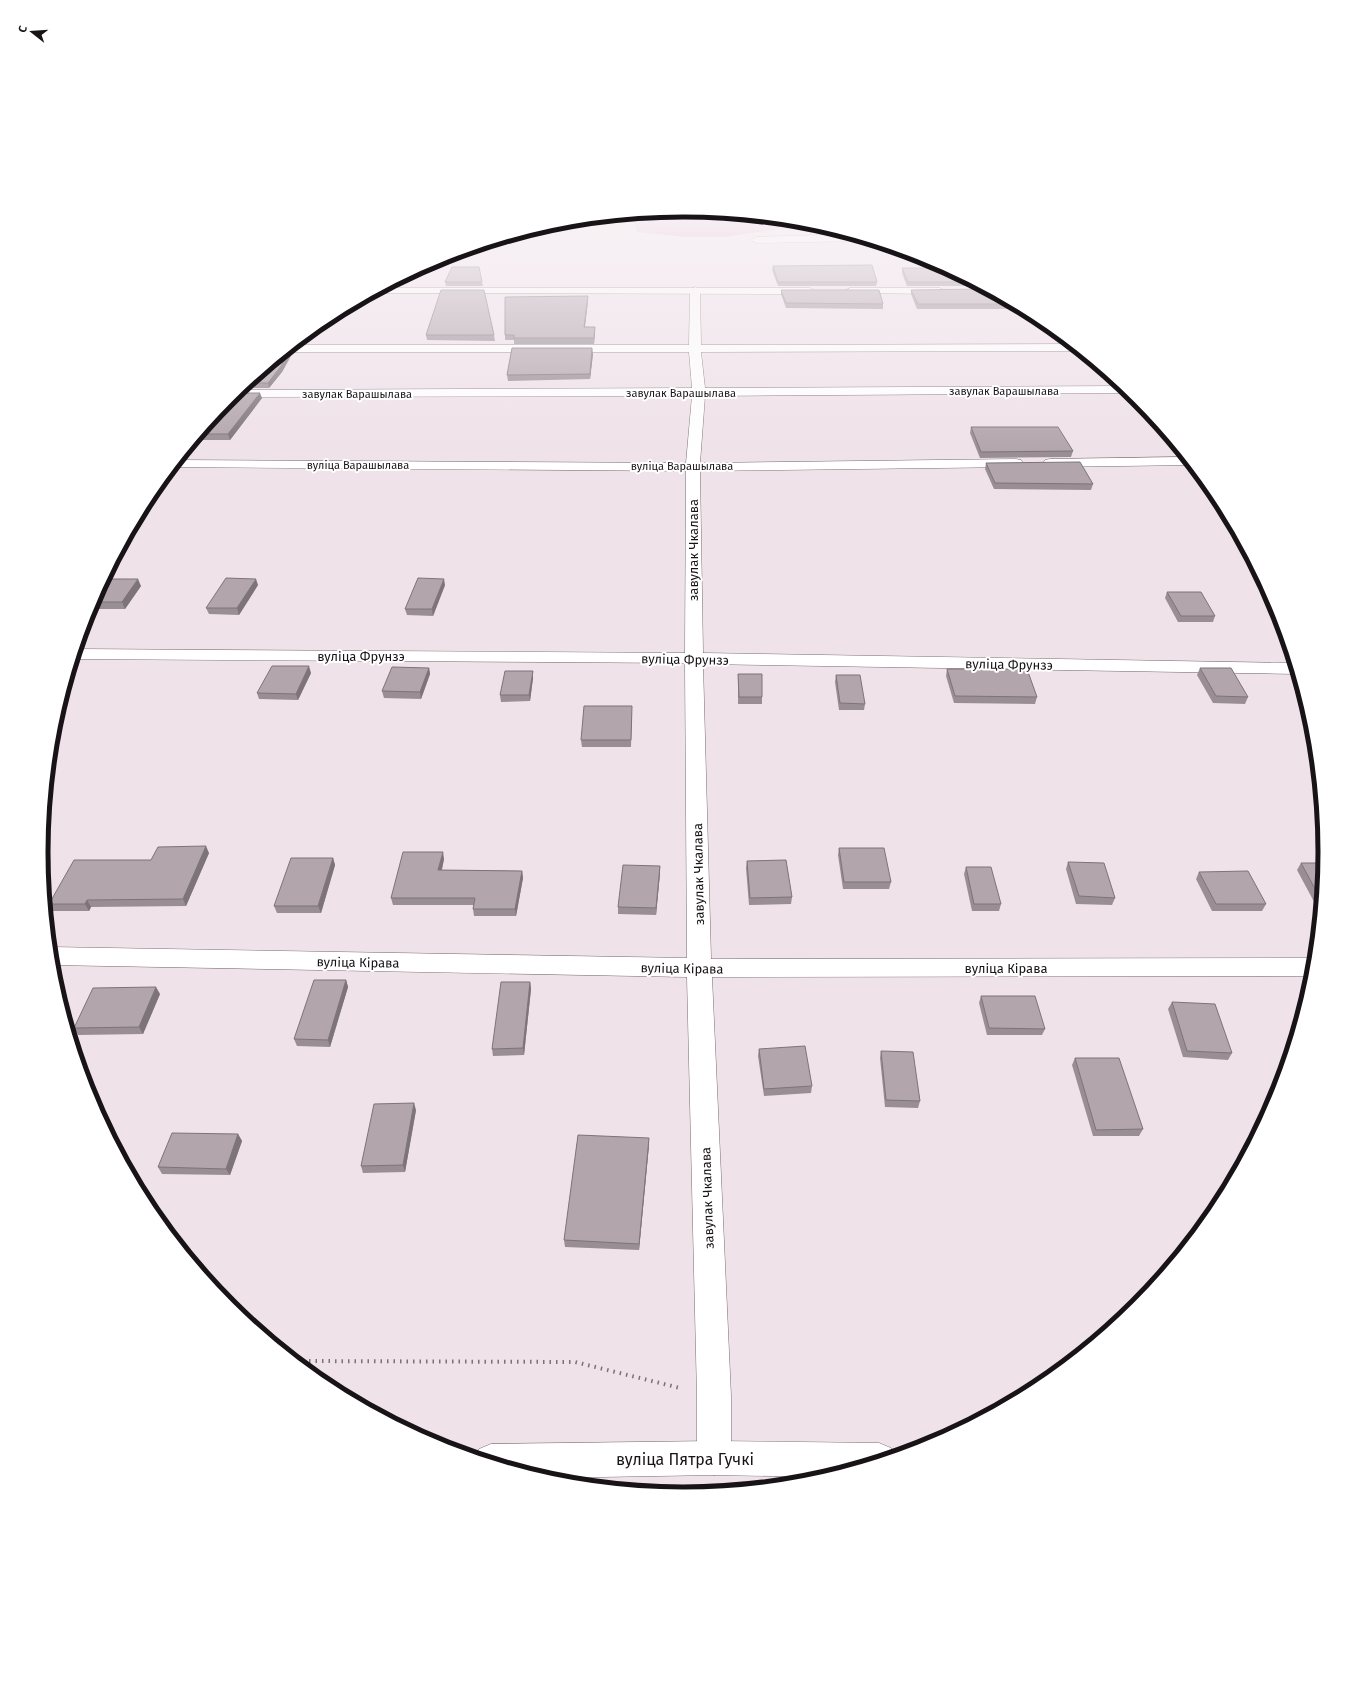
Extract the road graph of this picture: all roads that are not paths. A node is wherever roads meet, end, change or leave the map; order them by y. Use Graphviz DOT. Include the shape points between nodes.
graph roads {
  1 [pos="695,295"];
  2 [pos="1070,348"];
  3 [pos="295,349"];
  4 [pos="695,349"];
  5 [pos="1118,390"];
  6 [pos="244,394"];
  7 [pos="698,394"];
  8 [pos="1184,461"];
  9 [pos="180,464"];
  10 [pos="693,467"];
  11 [pos="80,654"];
  12 [pos="694,658"];
  13 [pos="1290,669"];
  14 [pos="57,956"];
  15 [pos="1308,967"];
  16 [pos="699,968"];
  17 [pos="714,1458"];
  18 [pos="864,1460"];
  19 [pos="505,1461"];
  1 -- 4 [label="street, завулак Чкалава"];
  2 -- 4 [label="street"];
  3 -- 4 [label="street"];
  4 -- 7 [label="street, завулак Чкалава"];
  5 -- 7 [label="street, завулак Варашылава"];
  6 -- 7 [label="street, завулак Варашылава"];
  7 -- 10 [label="street, завулак Чкалава"];
  8 -- 10 [label="street, вуліца Варашылава"];
  9 -- 10 [label="street, вуліца Варашылава"];
  10 -- 12 [label="street, завулак Чкалава"];
  11 -- 12 [label="street, вуліца Фрунзэ"];
  12 -- 13 [label="street, вуліца Фрунзэ"];
  12 -- 16 [label="street, завулак Чкалава"];
  14 -- 16 [label="street, вуліца Кірава"];
  15 -- 16 [label="street, вуліца Кірава"];
  16 -- 17 [label="street, завулак Чкалава"];
  17 -- 18 [label="street, вуліца Пятра Гучкі"];
  17 -- 19 [label="street, вуліца Пятра Гучкі"];
}
